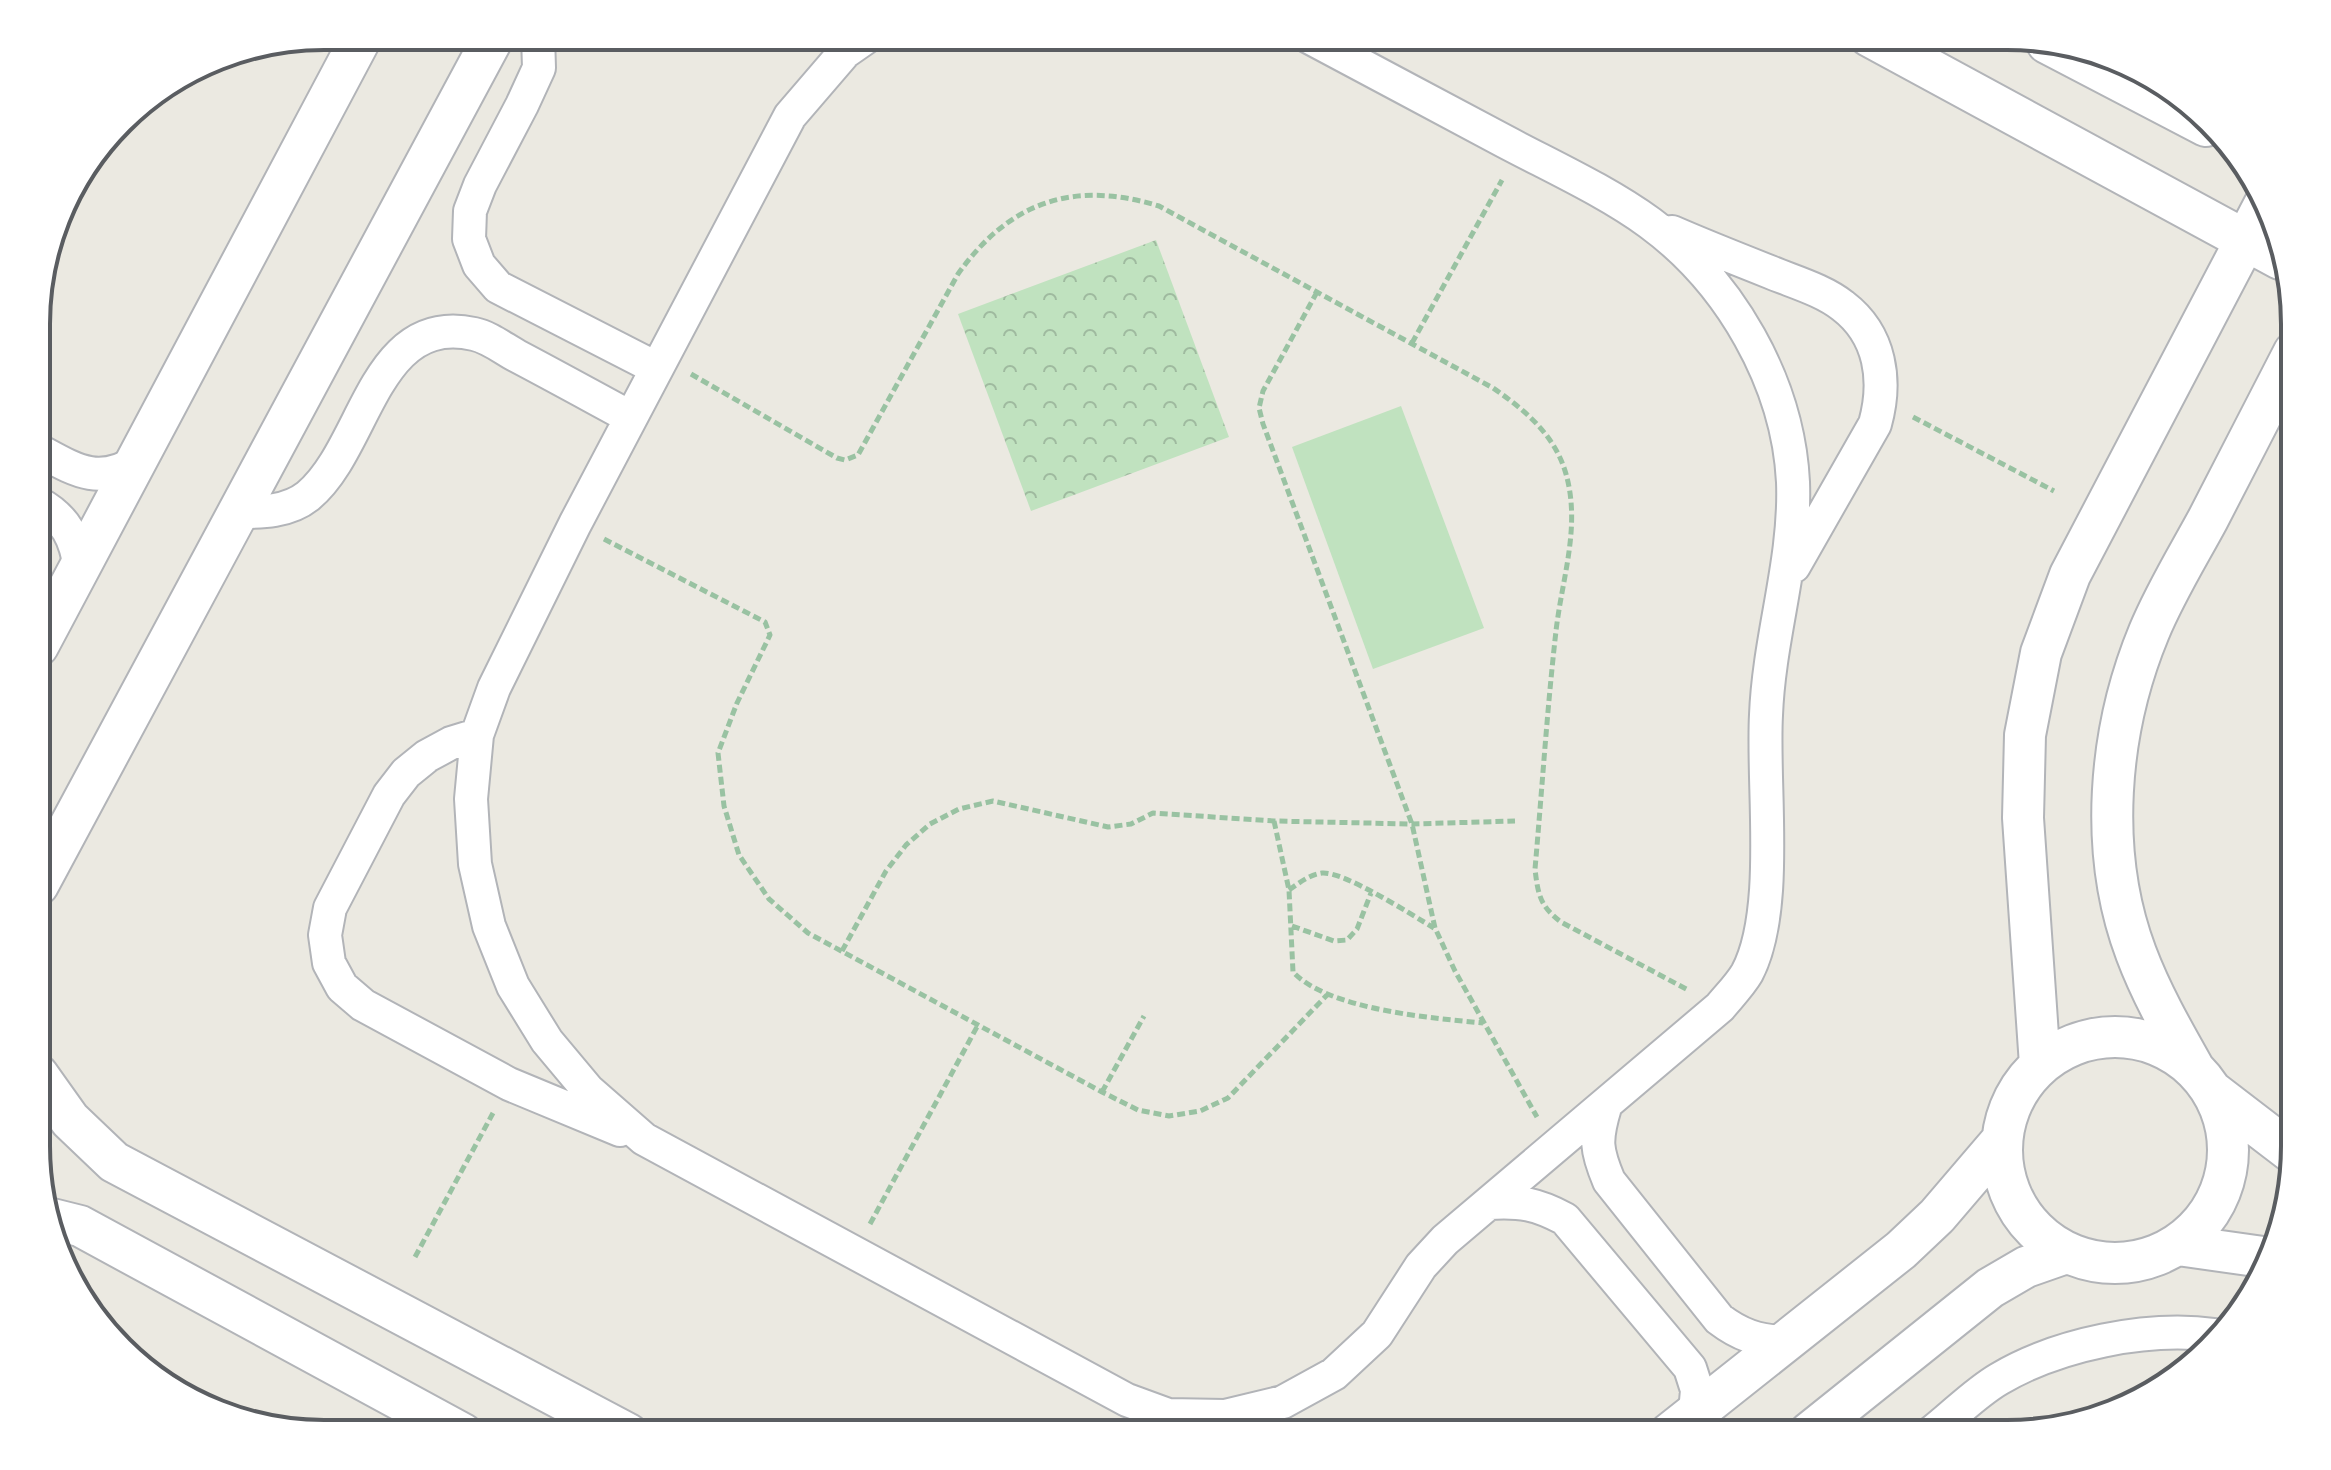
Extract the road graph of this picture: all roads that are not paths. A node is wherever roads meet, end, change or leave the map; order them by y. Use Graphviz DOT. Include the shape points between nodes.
graph roads {
  1 [pos="351,50"];
  2 [pos="486,50"];
  3 [pos="538,50"];
  4 [pos="841,50"];
  5 [pos="1333,50"];
  6 [pos="1895,50"];
  7 [pos="2082,61"];
  8 [pos="2182,114"];
  9 [pos="2258,216"];
  10 [pos="1650,223"];
  11 [pos="2245,240"];
  12 [pos="2271,254"];
  13 [pos="659,363"];
  14 [pos="2280,379"];
  15 [pos="630,417"];
  16 [pos="50,456"];
  17 [pos="138,461"];
  18 [pos="50,512"];
  19 [pos="238,512"];
  20 [pos="80,569"];
  21 [pos="1784,583"];
  22 [pos="50,624"];
  23 [pos="477,735"];
  24 [pos="50,863"];
  25 [pos="2040,1065"];
  26 [pos="2203,1079"];
  27 [pos="50,1092"];
  28 [pos="1605,1107"];
  29 [pos="644,1139"];
  30 [pos="2002,1140"];
  31 [pos="2280,1142"];
  32 [pos="1489,1203"];
  33 [pos="60,1221"];
  34 [pos="2178,1245"];
  35 [pos="2066,1253"];
  36 [pos="2257,1256"];
  37 [pos="2205,1335"];
  38 [pos="1784,1342"];
  39 [pos="1684,1419"];
  40 [pos="1687,1419"];
  41 [pos="1826,1419"];
  42 [pos="1948,1419"];
  43 [pos="437,1420"];
  44 [pos="601,1420"];
  1 -- 17 [label="street"];
  2 -- 19 [label="street"];
  3 -- 13 [label="street" via="539,68 470,211 469,239 479,265 498,287"];
  4 -- 13 [label="street" via="790,116"];
  5 -- 10 [label="street"];
  6 -- 11 [label="street"];
  7 -- 8 [label="street"];
  9 -- 11 [label="street"];
  10 -- 21 [label="street" via="1705,274 1763,362 1783,419 1793,479 1792,539"];
  10 -- 21 [label="street" via="1820,293 1843,306 1875,348 1882,374 1875,424"];
  11 -- 12 [label="street"];
  11 -- 25 [label="street" via="2070,575 2041,653 2025,735 2023,818"];
  13 -- 15 [label="street"];
  14 -- 26 [label="street" via="2149,631 2128,693 2116,757 2112,822 2119,887 2135,950 2161,1011"];
  15 -- 19 [label="street" via="477,334 447,331 419,339 395,356 331,472 306,497 274,511"];
  15 -- 23 [label="street" via="494,688"];
  16 -- 17 [label="street" via="90,474 123,470"];
  17 -- 20 [label="street"];
  18 -- 20 [label="street" via="72,536"];
  19 -- 24 [label="street"];
  20 -- 22 [label="street"];
  21 -- 28 [label="street" via="1766,714 1762,933 1746,973 1720,1007"];
  23 -- 29 [label="street" via="471,799 475,864 489,926 513,986 547,1041 588,1090"];
  23 -- 29 [label="street" via="427,756 389,795 330,908 325,935 329,963 342,987 363,1005 509,1084"];
  25 -- 26 [label="street" via="2068,1046 2100,1037 2134,1037 2166,1048"];
  25 -- 30 [label="street" via="2014,1098"];
  26 -- 31 [label="street"];
  26 -- 34 [label="street" via="2228,1132 2226,1175 2209,1215"];
  27 -- 44 [label="street" via="70,1120 114,1162"];
  28 -- 32 [label="street"];
  28 -- 38 [label="street" via="1598,1155 1609,1181 1719,1319 1760,1341"];
  29 -- 32 [label="street" via="1127,1400 1168,1415 1225,1416 1283,1402 1334,1374 1377,1334 1421,1266"];
  30 -- 35 [label="street" via="2007,1186 2014,1199 2029,1225"];
  30 -- 38 [label="street" via="1901,1250"];
  32 -- 39 [label="street" via="1539,1206 1565,1219 1690,1368 1697,1390"];
  33 -- 43 [label="street" via="80,1226"];
  34 -- 35 [label="street" via="2143,1261 2104,1264"];
  34 -- 36 [label="street"];
  35 -- 41 [label="street" via="2026,1267 1990,1288"];
  37 -- 42 [label="street" via="2114,1339 2035,1362 1997,1379"];
  38 -- 40 [label="street"];
}
